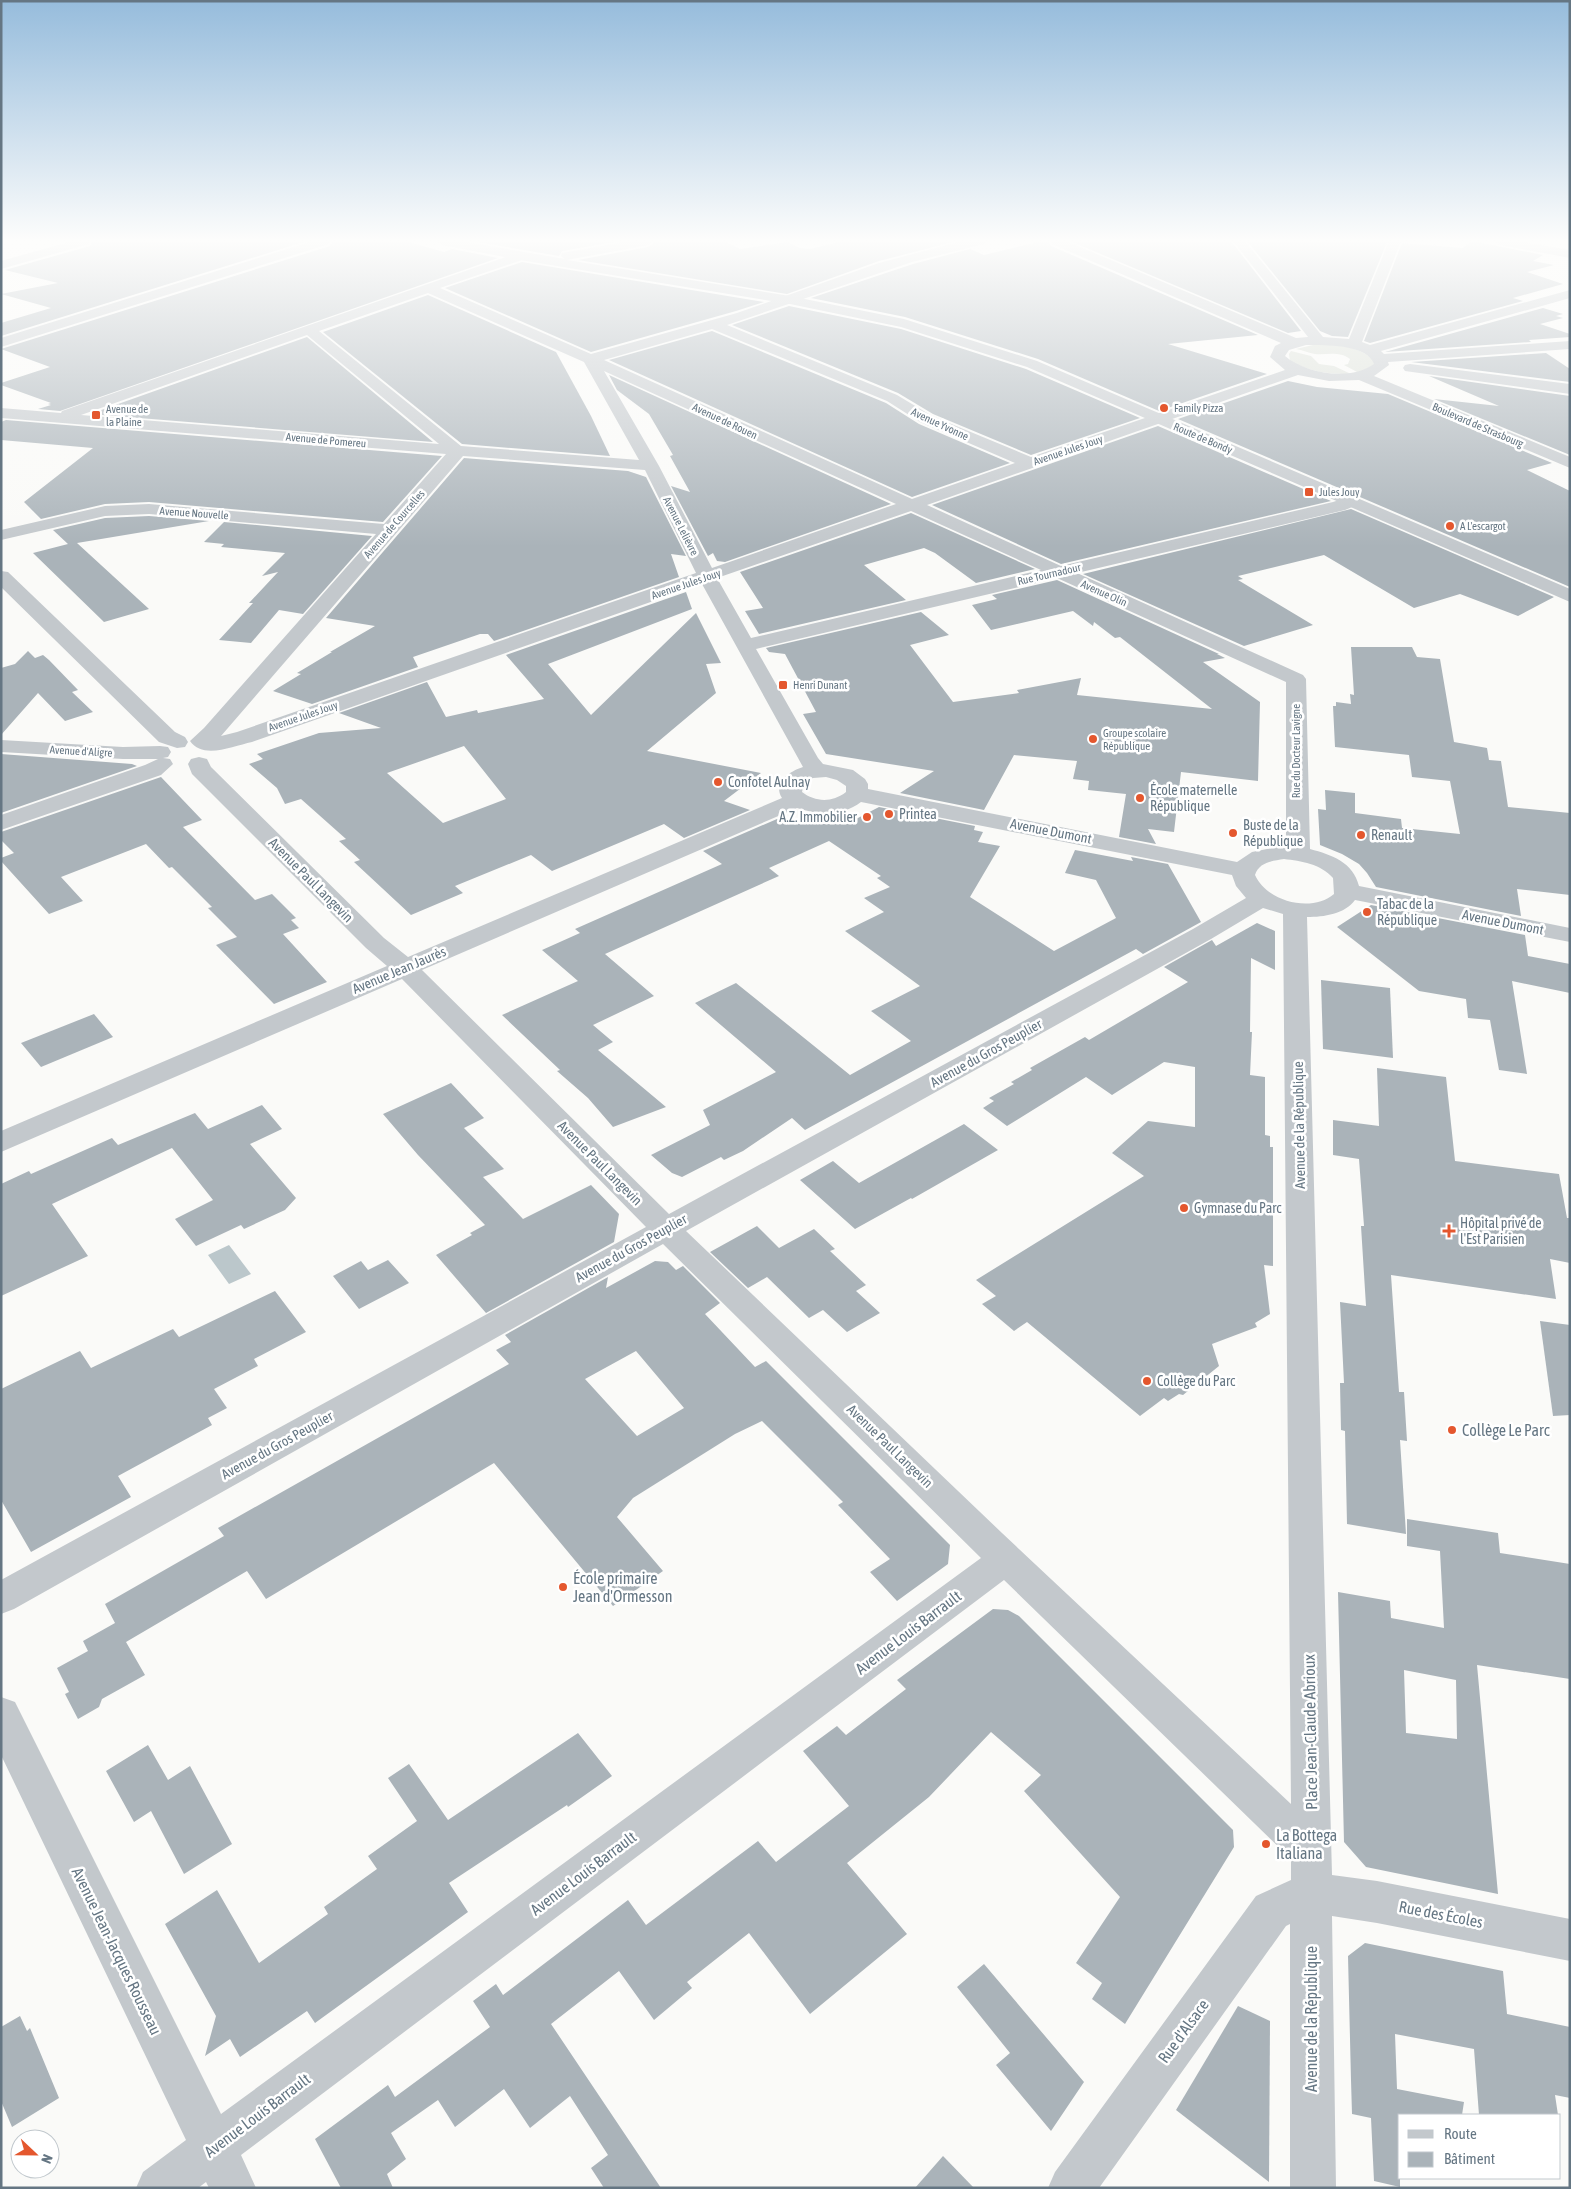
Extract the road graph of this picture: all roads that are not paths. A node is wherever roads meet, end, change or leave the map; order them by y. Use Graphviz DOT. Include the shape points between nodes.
graph roads {
  1 [pos="268,343"];
  2 [pos="325,343"];
  3 [pos="554,343"];
  4 [pos="645,343"];
  5 [pos="759,343"];
  6 [pos="967,343"];
  7 [pos="1294,343"];
  8 [pos="1341,343"];
  9 [pos="1422,343"];
  10 [pos="1354,345"];
  11 [pos="1570,345"];
  12 [pos="1377,358"];
  13 [pos="590,359"];
  14 [pos="1298,370"];
  15 [pos="1359,376"];
  16 [pos="1570,389"];
  17 [pos="1,413"];
  18 [pos="60,417"];
  19 [pos="1159,419"];
  20 [pos="458,451"];
  21 [pos="1030,463"];
  22 [pos="1570,463"];
  23 [pos="651,466"];
  24 [pos="1351,501"];
  25 [pos="912,506"];
  26 [pos="388,530"];
  27 [pos="1,535"];
  28 [pos="1057,572"];
  29 [pos="1,576"];
  30 [pos="707,577"];
  31 [pos="1570,596"];
  32 [pos="747,645"];
  33 [pos="1296,680"];
  34 [pos="1,746"];
  35 [pos="204,750"];
  36 [pos="166,753"];
  37 [pos="817,771"];
  38 [pos="857,794"];
  39 [pos="796,800"];
  40 [pos="1,824"];
  41 [pos="1298,853"];
  42 [pos="1244,870"];
  43 [pos="1348,891"];
  44 [pos="1261,899"];
  45 [pos="1295,910"];
  46 [pos="1570,935"];
  47 [pos="405,968"];
  48 [pos="1,1142"];
  49 [pos="666,1228"];
  50 [pos="1303,1340"];
  51 [pos="1006,1559"];
  52 [pos="1,1598"];
  53 [pos="1,1714"];
  54 [pos="1312,1851"];
  55 [pos="1311,1892"];
  56 [pos="1570,1940"];
  57 [pos="214,2147"];
  58 [pos="159,2188"];
  59 [pos="233,2188"];
  60 [pos="1071,2188"];
  61 [pos="1313,2188"];
  1 -- 18 [label="street"];
  2 -- 20 [label="street"];
  3 -- 13 [label="street, Avenue de Rouen"];
  4 -- 13 [label="street"];
  5 -- 21 [label="street, Avenue Yvonne" via="892,398 926,419"];
  6 -- 19 [label="street, Route de Bondy" via="1032,364"];
  7 -- 14 [label="street" via="1281,348 1277,357"];
  8 -- 10 [label="street"];
  9 -- 12 [label="street"];
  10 -- 12 [label="street"];
  11 -- 12 [label="street"];
  12 -- 15 [label="street" via="1371,373"];
  12 -- 16 [label="street"];
  13 -- 23 [label="street, Avenue Lelièvre"];
  13 -- 25 [label="street, Avenue de Rouen"];
  14 -- 15 [label="street" via="1329,376"];
  14 -- 19 [label="street, Avenue Jules Jouy"];
  15 -- 22 [label="street, Boulevard de Strasbourg"];
  17 -- 18 [label="street, Avenue de Pomereu"];
  18 -- 20 [label="street, Avenue de Pomereu"];
  19 -- 21 [label="street, Avenue Jules Jouy"];
  19 -- 24 [label="street, Route de Bondy"];
  20 -- 23 [label="street, Avenue de Pomereu"];
  20 -- 26 [label="street, Avenue de Courcelles"];
  21 -- 25 [label="street, Avenue Jules Jouy"];
  23 -- 30 [label="street, Avenue Lelièvre"];
  24 -- 28 [label="street, Rue Tournadour"];
  24 -- 31 [label="street, Route de Bondy"];
  25 -- 28 [label="street, Avenue Olin"];
  25 -- 30 [label="street, Avenue Jules Jouy"];
  26 -- 27 [label="street, Avenue Nouvelle" via="149,509 105,511"];
  26 -- 35 [label="street, Avenue de Courcelles" via="212,733"];
  28 -- 32 [label="street, Rue Tournadour"];
  28 -- 33 [label="street, Avenue Olin"];
  29 -- 36 [label="street" via="167,736"];
  30 -- 32 [label="street, Avenue Lelièvre"];
  30 -- 35 [label="street, Avenue Jules Jouy"];
  32 -- 37 [label="street, Avenue Lelièvre" via="808,760"];
  33 -- 41 [label="street, Rue du Docteur Lavigne"];
  34 -- 36 [label="street, Avenue d'Aligre" via="124,754"];
  35 -- 36 [label="street, Avenue Jules Jouy"];
  35 -- 47 [label="street, Avenue Paul Langevin" via="200,769 368,936"];
  36 -- 40 [label="street" via="153,770"];
  37 -- 38 [label="street" via="845,774 857,784"];
  37 -- 39 [label="street" via="791,782 789,788"];
  38 -- 39 [label="street" via="847,802 830,806"];
  38 -- 42 [label="street, Avenue Dumont"];
  39 -- 47 [label="street, Avenue Jean Jaurès"];
  41 -- 42 [label="street" via="1270,854 1253,860"];
  41 -- 43 [label="street" via="1315,857 1336,868 1347,882"];
  42 -- 44 [label="street" via="1246,885"];
  43 -- 45 [label="street" via="1343,899 1330,907"];
  43 -- 46 [label="street, Avenue Dumont"];
  44 -- 45 [label="street"];
  44 -- 49 [label="street, Avenue du Gros Peuplier"];
  45 -- 50 [label="street, Avenue de la République"];
  47 -- 48 [label="street, Avenue Jean Jaurès"];
  47 -- 49 [label="street, Avenue Paul Langevin"];
  49 -- 51 [label="street, Avenue Paul Langevin"];
  49 -- 52 [label="street, Avenue du Gros Peuplier"];
  50 -- 54 [label="street, Place Jean-Claude Abrioux"];
  51 -- 54 [label="street"];
  51 -- 57 [label="street, Avenue Louis Barrault"];
  53 -- 57 [label="street, Avenue Jean-Jacques Rousseau"];
  54 -- 55 [label="street, Avenue de la République"];
  55 -- 56 [label="street, Rue des Écoles"];
  55 -- 60 [label="street, Rue d'Alsace" via="1271,1911"];
  55 -- 61 [label="street, Avenue de la République"];
  57 -- 58 [label="street, Avenue Louis Barrault"];
  57 -- 59 [label="street, Avenue Jean-Jacques Rousseau"];
}
